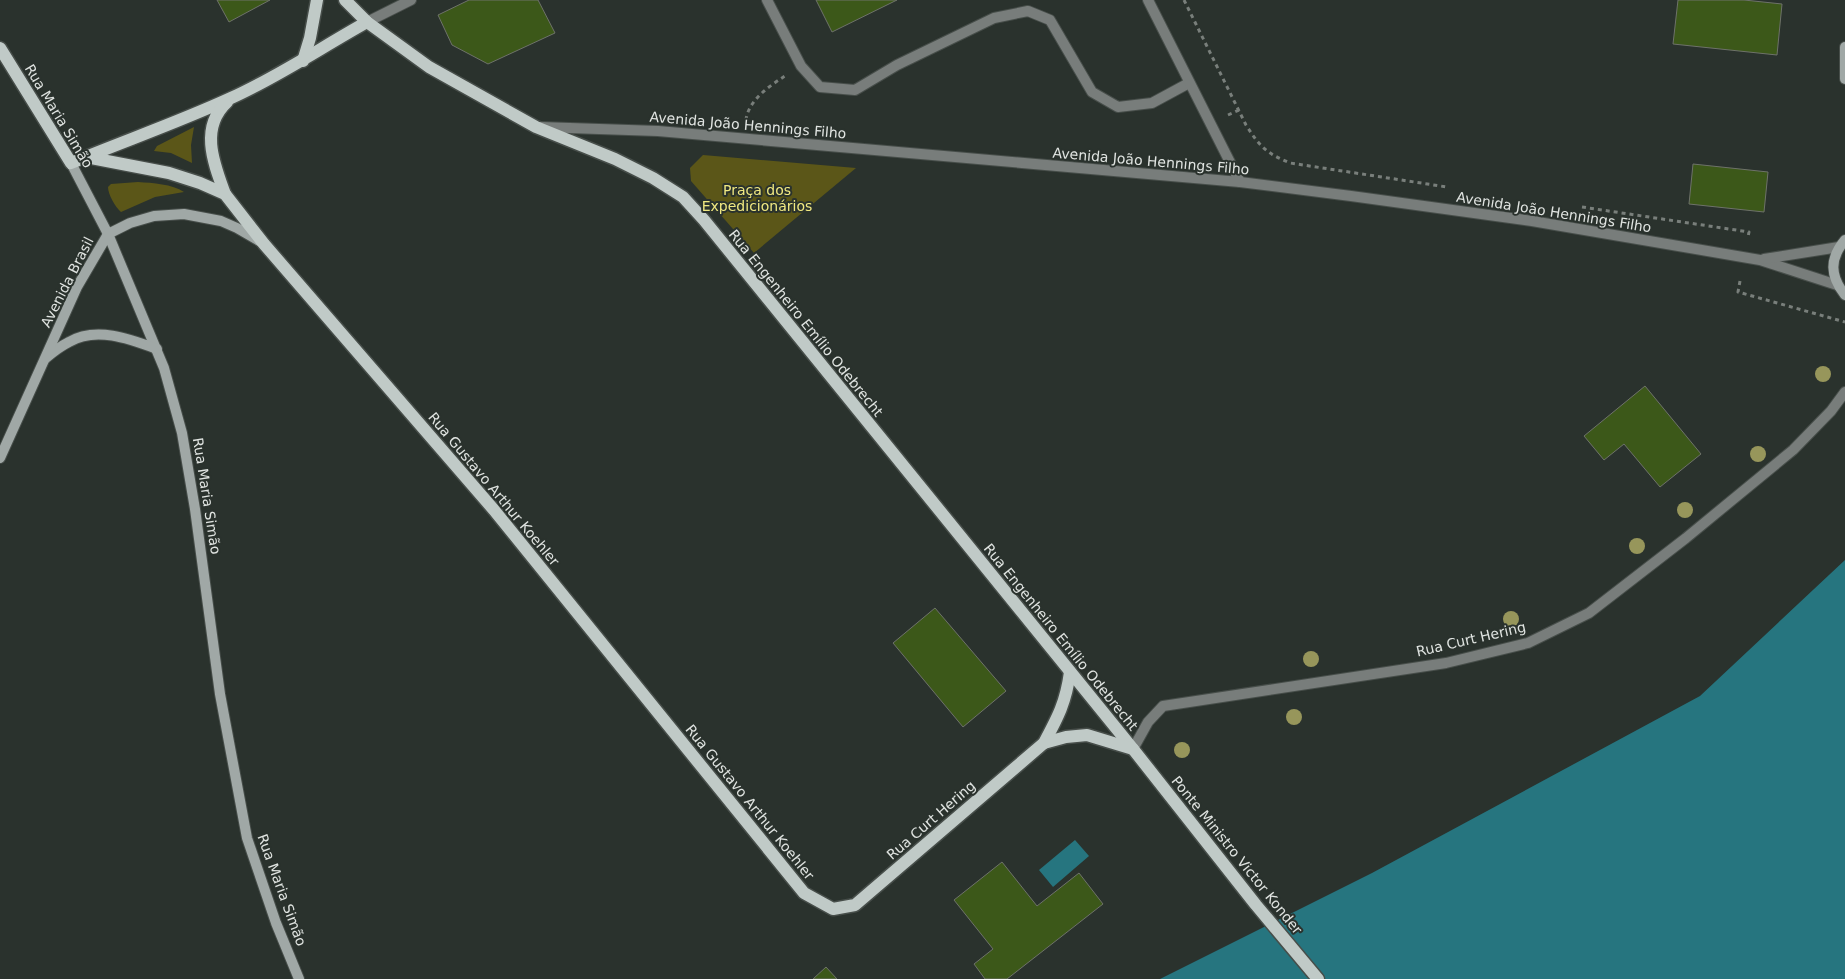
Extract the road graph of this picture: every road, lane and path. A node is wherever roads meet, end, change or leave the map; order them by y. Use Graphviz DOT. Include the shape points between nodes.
graph roads {
  1 [pos="317,0"];
  2 [pos="345,0"];
  3 [pos="410,0"];
  4 [pos="768,0"];
  5 [pos="1148,0"];
  6 [pos="1184,0"];
  7 [pos="367,22"];
  8 [pos="1845,46"];
  9 [pos="0,48"];
  10 [pos="303,61"];
  11 [pos="801,66"];
  12 [pos="1845,79"];
  13 [pos="1189,83"];
  14 [pos="231,98"];
  15 [pos="1239,110"];
  16 [pos="1227,115"];
  17 [pos="536,127"];
  18 [pos="744,138"];
  19 [pos="1256,142"];
  20 [pos="86,157"];
  21 [pos="72,163"];
  22 [pos="1240,182"];
  23 [pos="225,194"];
  24 [pos="108,234"];
  25 [pos="264,244"];
  26 [pos="1842,244"];
  27 [pos="1760,260"];
  28 [pos="1740,281"];
  29 [pos="1837,285"];
  30 [pos="1845,295"];
  31 [pos="1845,322"];
  32 [pos="157,350"];
  33 [pos="45,358"];
  34 [pos="1845,392"];
  35 [pos="0,458"];
  36 [pos="1070,672"];
  37 [pos="1044,743"];
  38 [pos="1133,750"];
  39 [pos="833,909"];
  40 [pos="299,979"];
  41 [pos="1318,979"];
  1 -- 10 [label="main road"];
  2 -- 7 [label="main road, Rua Engenheiro Emílio Odebrecht"];
  3 -- 7 [label="street"];
  4 -- 11 [label="street"];
  5 -- 13 [label="street"];
  6 -- 15 [label="path"];
  7 -- 10 [label="main road"];
  7 -- 17 [label="main road, Rua Engenheiro Emílio Odebrecht" via="429,67"];
  8 -- 12 [label="main road"];
  9 -- 21 [label="main road, Rua Maria Simão"];
  10 -- 14 [label="main road"];
  11 -- 13 [label="street" via="820,87 855,90 897,64 994,18 1028,11 1050,20 1092,92 1118,107 1152,103"];
  11 -- 18 [label="path" via="769,86 747,111"];
  13 -- 22 [label="street"];
  14 -- 20 [label="main road"];
  14 -- 23 [label="main road" via="216,114 211,132 214,158"];
  15 -- 16 [label="path"];
  15 -- 19 [label="path"];
  17 -- 18 [label="street, Avenida João Hennings Filho"];
  17 -- 36 [label="main road, Rua Engenheiro Emílio Odebrecht" via="615,159 683,197"];
  18 -- 22 [label="street, Avenida João Hennings Filho"];
  20 -- 21 [label="main road"];
  20 -- 23 [label="main road, Rua Gustavo Arthur Koehler" via="169,173"];
  21 -- 24 [label="main road, Rua Maria Simão"];
  22 -- 27 [label="street, Avenida João Hennings Filho" via="1532,221"];
  23 -- 25 [label="main road, Rua Gustavo Arthur Koehler"];
  24 -- 25 [label="main road, Avenida Brasil" via="154,216 184,214 221,221"];
  24 -- 32 [label="main road, Rua Maria Simão"];
  24 -- 33 [label="main road, Avenida Brasil" via="77,287"];
  25 -- 39 [label="main road, Rua Gustavo Arthur Koehler" via="494,510 804,893"];
  26 -- 27 [label="street, Avenida João Hennings Filho"];
  26 -- 29 [label="main road" via="1833,261"];
  27 -- 29 [label="street, Avenida João Hennings Filho"];
  28 -- 31 [label="path" via="1738,292"];
  29 -- 30 [label="main road"];
  32 -- 33 [label="main road, Avenida Brasil" via="120,337 87,335 70,341"];
  32 -- 40 [label="main road, Rua Maria Simão" via="182,433 220,694 247,838"];
  33 -- 35 [label="main road, Avenida Brasil"];
  34 -- 38 [label="street, Rua Curt Hering" via="1793,450 1686,538 1588,613 1528,644 1446,663 1163,706 1148,722"];
  36 -- 37 [label="main road, Rua Curt Hering" via="1062,710"];
  36 -- 38 [label="main road, Rua Engenheiro Emílio Odebrecht"];
  37 -- 38 [label="main road, Rua Curt Hering" via="1066,736 1087,735"];
  37 -- 39 [label="main road, Rua Curt Hering" via="855,904"];
  38 -- 41 [label="main road, Ponte Ministro Victor Konder"];
}
